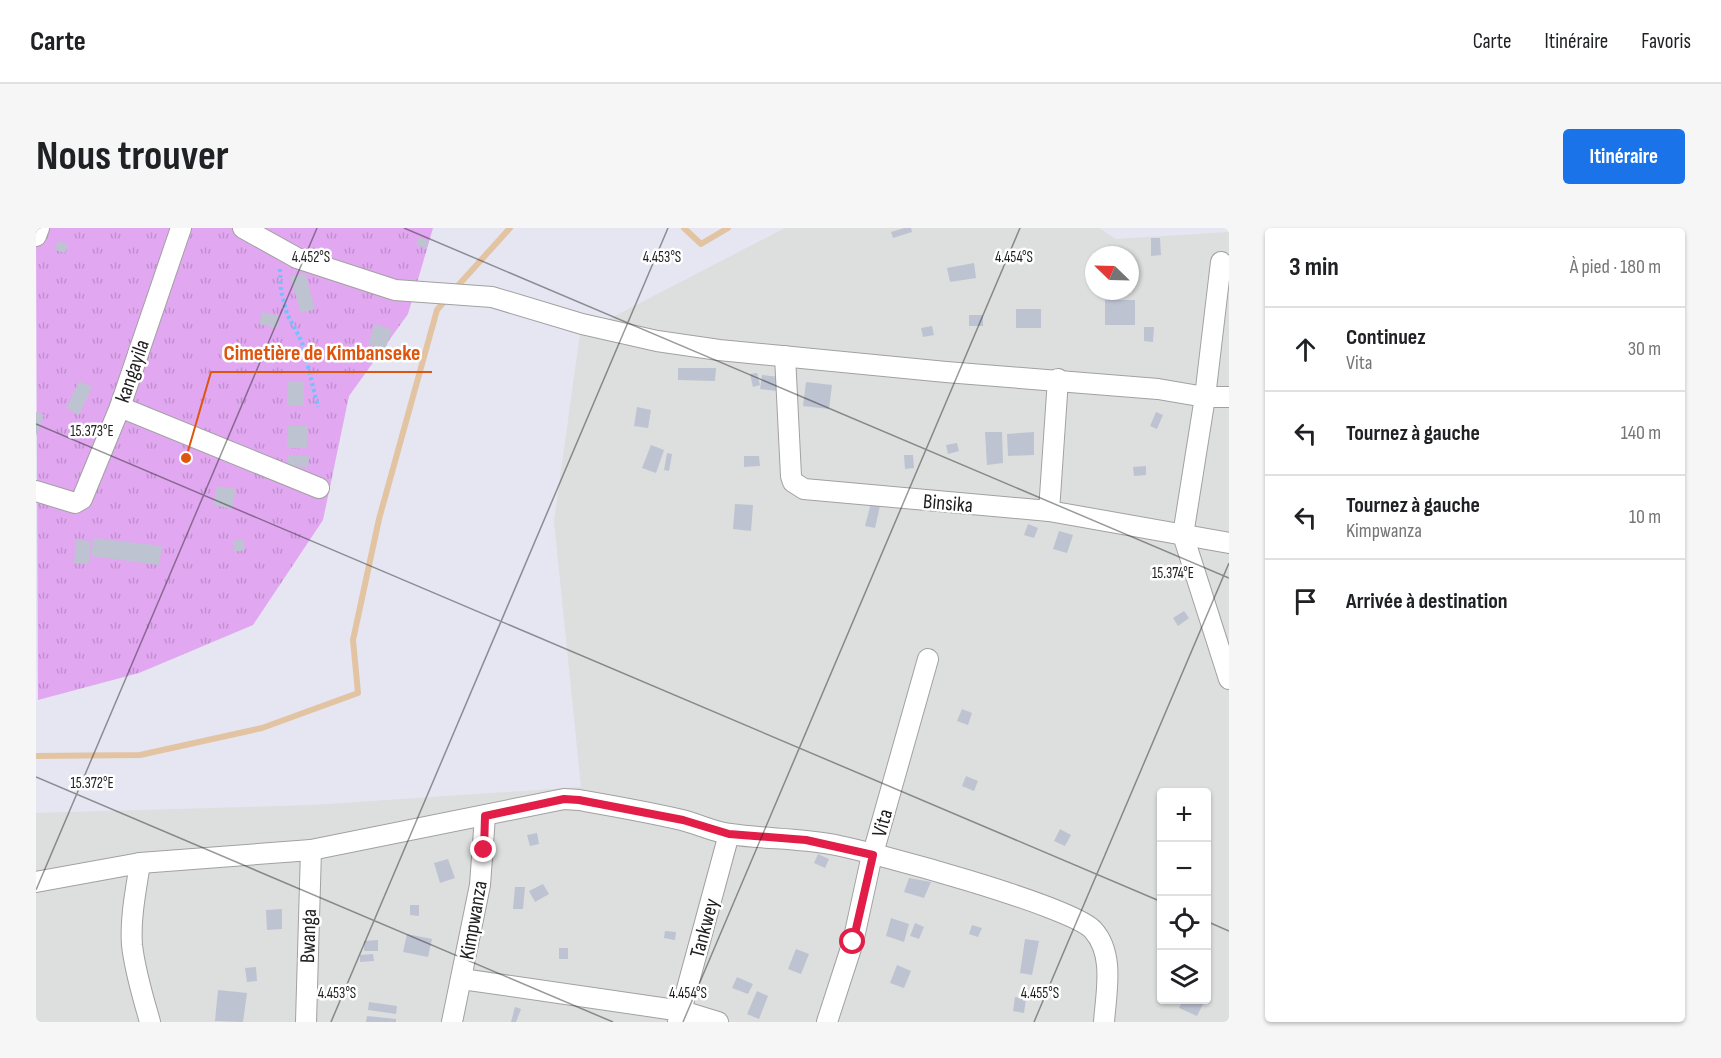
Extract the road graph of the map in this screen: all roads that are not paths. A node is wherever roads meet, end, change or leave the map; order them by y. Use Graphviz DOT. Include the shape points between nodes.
graph roads {
  1 [pos="39,228"];
  2 [pos="181,228"];
  3 [pos="243,228"];
  4 [pos="36,236"];
  5 [pos="1221,262"];
  6 [pos="785,356"];
  7 [pos="1058,380"];
  8 [pos="1204,397"];
  9 [pos="1229,397"];
  10 [pos="120,407"];
  11 [pos="319,488"];
  12 [pos="36,491"];
  13 [pos="1049,511"];
  14 [pos="1183,536"];
  15 [pos="1229,543"];
  16 [pos="928,659"];
  17 [pos="1229,679"];
  18 [pos="485,816"];
  19 [pos="729,834"];
  20 [pos="311,850"];
  21 [pos="873,855"];
  22 [pos="140,863"];
  23 [pos="36,882"];
  24 [pos="462,979"];
  25 [pos="680,1016"];
  26 [pos="150,1022"];
  27 [pos="306,1022"];
  28 [pos="452,1022"];
  29 [pos="718,1022"];
  30 [pos="827,1022"];
  31 [pos="1104,1022"];
  1 -- 4 [label="street"];
  2 -- 10 [label="street, kangayila"];
  3 -- 6 [label="street" via="276,247 394,290 492,297 657,341"];
  5 -- 8 [label="street"];
  6 -- 7 [label="street"];
  6 -- 13 [label="street, Binsika" via="791,476 798,486"];
  7 -- 8 [label="street"];
  7 -- 13 [label="street"];
  8 -- 9 [label="street"];
  8 -- 14 [label="street"];
  10 -- 11 [label="street"];
  10 -- 12 [label="street, kangayila" via="79,503"];
  13 -- 14 [label="street, Binsika"];
  14 -- 15 [label="street, Binsika"];
  14 -- 17 [label="street"];
  16 -- 21 [label="street, Vita"];
  18 -- 19 [label="street" via="564,799 579,800 683,820"];
  18 -- 20 [label="street"];
  18 -- 24 [label="street, Kimpwanza" via="480,885"];
  19 -- 21 [label="street" via="806,840"];
  19 -- 25 [label="street, Tankwey"];
  20 -- 22 [label="street"];
  20 -- 27 [label="street, Bwanga"];
  21 -- 30 [label="street, Vita" via="853,942"];
  21 -- 31 [label="street" via="959,878 1071,915 1091,927 1102,940 1106,955"];
  22 -- 23 [label="street"];
  22 -- 26 [label="street" via="132,944"];
  24 -- 25 [label="street"];
  24 -- 28 [label="street, Kimpwanza"];
  25 -- 29 [label="street"];
}
